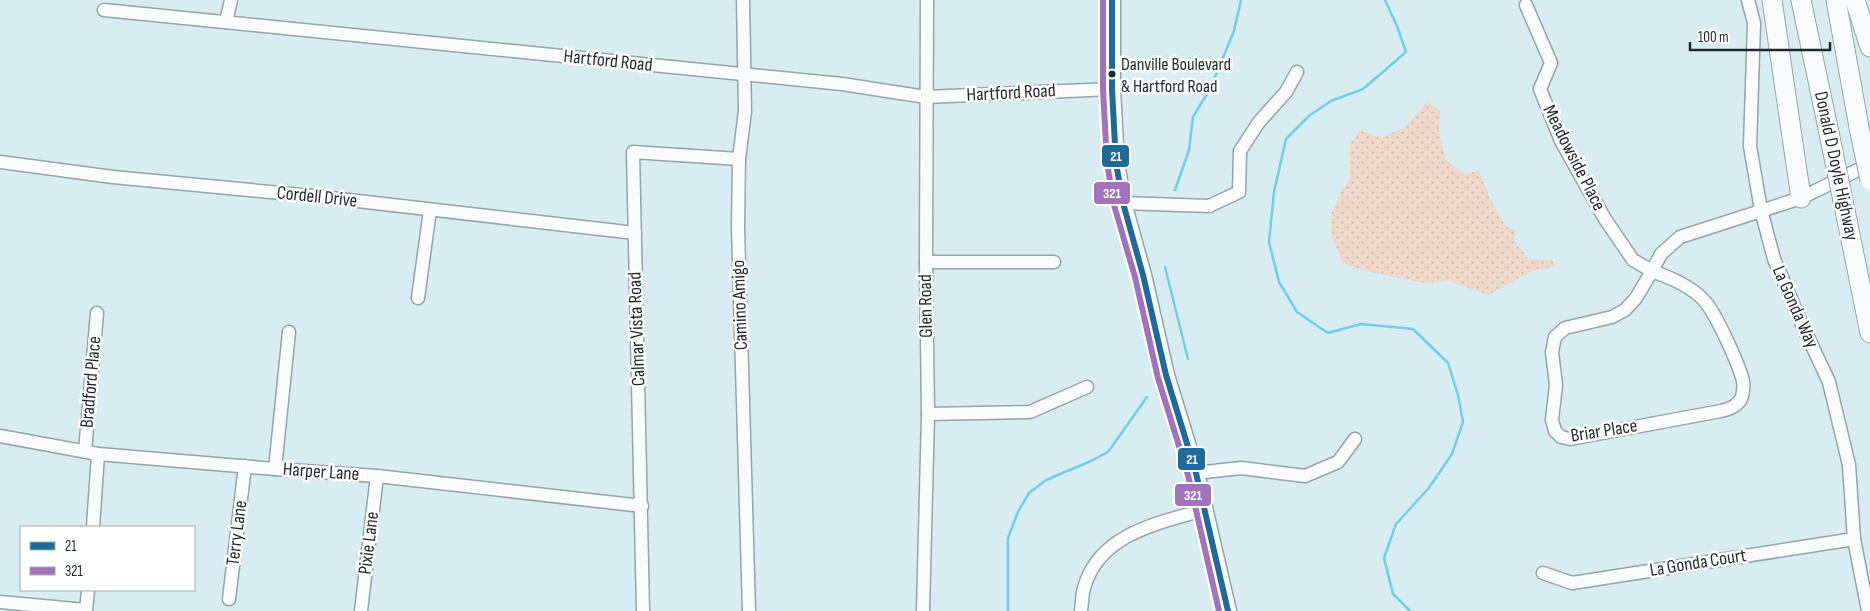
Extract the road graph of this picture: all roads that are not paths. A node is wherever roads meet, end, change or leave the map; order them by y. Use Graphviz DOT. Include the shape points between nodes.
graph roads {
  1 [pos="231,0"];
  2 [pos="743,0"];
  3 [pos="927,0"];
  4 [pos="1112,0"];
  5 [pos="1748,0"];
  6 [pos="1772,0"];
  7 [pos="1801,0"];
  8 [pos="1836,0"];
  9 [pos="1855,0"];
  10 [pos="1526,5"];
  11 [pos="104,10"];
  12 [pos="226,22"];
  13 [pos="1870,47"];
  14 [pos="1296,72"];
  15 [pos="744,75"];
  16 [pos="1112,89"];
  17 [pos="926,97"];
  18 [pos="739,159"];
  19 [pos="0,162"];
  20 [pos="1870,164"];
  21 [pos="1870,180"];
  22 [pos="1801,198"];
  23 [pos="1123,203"];
  24 [pos="430,210"];
  25 [pos="1761,210"];
  26 [pos="635,232"];
  27 [pos="926,262"];
  28 [pos="1054,262"];
  29 [pos="1652,271"];
  30 [pos="418,298"];
  31 [pos="97,312"];
  32 [pos="289,332"];
  33 [pos="1870,332"];
  34 [pos="1087,387"];
  35 [pos="928,414"];
  36 [pos="0,436"];
  37 [pos="1355,439"];
  38 [pos="85,451"];
  39 [pos="98,454"];
  40 [pos="245,466"];
  41 [pos="275,469"];
  42 [pos="1196,472"];
  43 [pos="377,476"];
  44 [pos="642,506"];
  45 [pos="1204,510"];
  46 [pos="93,526"];
  47 [pos="1854,539"];
  48 [pos="1543,573"];
  49 [pos="88,591"];
  50 [pos="229,599"];
  51 [pos="0,602"];
  52 [pos="86,611"];
  53 [pos="361,611"];
  54 [pos="643,611"];
  55 [pos="749,611"];
  56 [pos="923,611"];
  57 [pos="1081,611"];
  58 [pos="1228,611"];
  59 [pos="1868,611"];
  1 -- 12 [label="street"];
  2 -- 15 [label="street, Camino Amigo"];
  3 -- 17 [label="street, Glen Road"];
  4 -- 16 [label="main road"];
  5 -- 25 [label="street, La Gonda Way" via="1754,24 1750,146"];
  6 -- 22 [label="highway"];
  7 -- 33 [label="highway, Donald D Doyle Highway, bridge"];
  8 -- 21 [label="highway, Donald D Doyle Highway, bridge"];
  9 -- 13 [label="highway"];
  10 -- 29 [label="street, Meadowside Place" via="1552,63 1540,89 1561,141 1604,219 1634,260"];
  11 -- 12 [label="street, Hartford Road"];
  12 -- 15 [label="street, Hartford Road"];
  14 -- 23 [label="street" via="1286,92 1259,122 1240,151 1239,192 1209,206"];
  15 -- 17 [label="street, Hartford Road" via="842,84"];
  15 -- 18 [label="street, Camino Amigo" via="745,111"];
  16 -- 17 [label="street, Hartford Road"];
  16 -- 23 [label="main road" via="1116,163"];
  17 -- 27 [label="street, Glen Road"];
  18 -- 26 [label="street, Calmar Vista Road" via="633,152"];
  18 -- 55 [label="street, Camino Amigo" via="738,227"];
  19 -- 24 [label="street, Cordell Drive"];
  20 -- 22 [label="street"];
  22 -- 25 [label="street"];
  23 -- 42 [label="main road" via="1166,376"];
  24 -- 26 [label="street, Cordell Drive"];
  24 -- 30 [label="street"];
  25 -- 29 [label="street" via="1680,237 1661,254"];
  25 -- 47 [label="street, La Gonda Way" via="1774,259 1829,382 1849,465"];
  26 -- 44 [label="street, Calmar Vista Road"];
  27 -- 28 [label="street"];
  27 -- 35 [label="street, Glen Road"];
  29 -- 29 [label="street, Briar Place" via="1625,310 1612,317 1565,328 1555,337 1552,352 1556,386 1552,420 1561,437 1570,439 1722,411 1732,408 1740,400 1743,381 1707,304 1691,289"];
  31 -- 38 [label="street, Bradford Place"];
  32 -- 41 [label="street"];
  34 -- 35 [label="street" via="1030,412"];
  35 -- 56 [label="street, Glen Road"];
  36 -- 38 [label="street, Harper Lane"];
  37 -- 42 [label="street" via="1338,462 1305,476 1241,468"];
  38 -- 39 [label="street, Harper Lane"];
  39 -- 40 [label="street, Harper Lane"];
  39 -- 46 [label="street, Bradford Place"];
  40 -- 41 [label="street, Harper Lane"];
  40 -- 50 [label="street, Terry Lane"];
  41 -- 43 [label="street, Harper Lane"];
  42 -- 45 [label="main road"];
  43 -- 44 [label="street, Harper Lane"];
  43 -- 53 [label="street, Pixie Lane"];
  44 -- 54 [label="street, Calmar Vista Road"];
  45 -- 57 [label="street" via="1148,526 1112,545 1093,568 1084,587"];
  45 -- 58 [label="main road"];
  47 -- 48 [label="street, La Gonda Court" via="1572,583"];
  47 -- 59 [label="street, La Gonda Way"];
  49 -- 52 [label="street"];
  51 -- 52 [label="street"];
}
